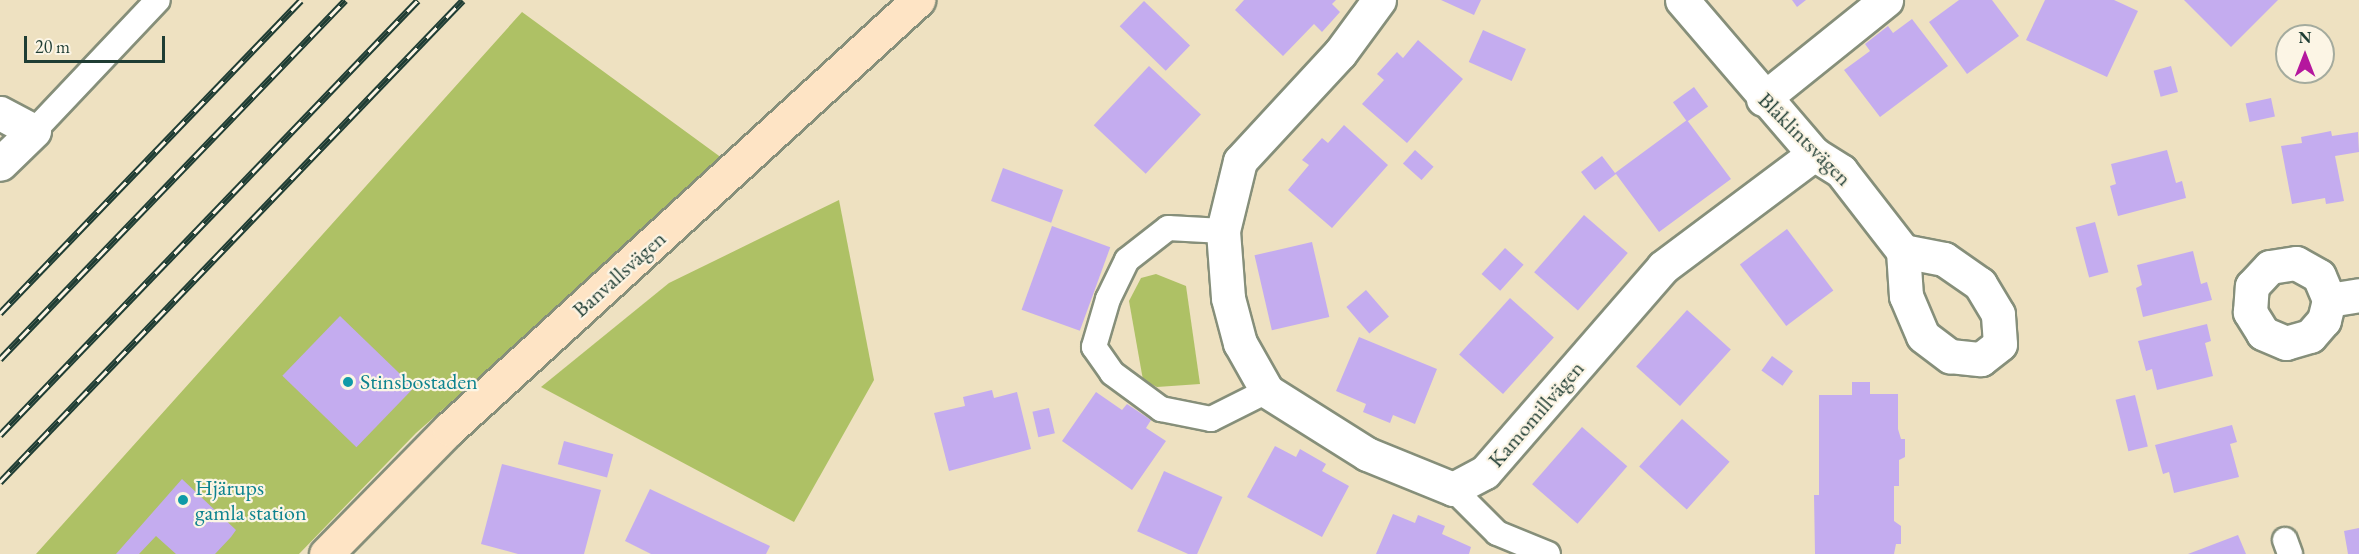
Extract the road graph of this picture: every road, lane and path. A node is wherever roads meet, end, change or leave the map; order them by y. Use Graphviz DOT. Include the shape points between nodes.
graph roads {
  1 [pos="158,0"];
  2 [pos="918,0"];
  3 [pos="1379,0"];
  4 [pos="1682,0"];
  5 [pos="1887,0"];
  6 [pos="1763,99"];
  7 [pos="0,113"];
  8 [pos="34,131"];
  9 [pos="1814,154"];
  10 [pos="0,164"];
  11 [pos="1223,231"];
  12 [pos="1903,251"];
  13 [pos="1267,391"];
  14 [pos="1453,489"];
  15 [pos="326,554"];
  16 [pos="1548,554"];
  1 -- 8 [label="lane"];
  2 -- 15 [label="street, Banvallsvägen" via="449,429"];
  3 -- 11 [label="street" via="1340,53 1240,161"];
  4 -- 6 [label="street, Blåklintsvägen"];
  5 -- 6 [label="street"];
  6 -- 9 [label="street, Blåklintsvägen"];
  7 -- 8 [label="street"];
  8 -- 10 [label="street"];
  9 -- 12 [label="street, Blåklintsvägen" via="1840,171"];
  9 -- 14 [label="street, Kamomillvägen" via="1663,267 1485,472"];
  11 -- 13 [label="street" via="1228,298 1240,343"];
  11 -- 13 [label="lane" via="1168,228 1127,260 1108,299 1094,347 1112,373 1161,409 1211,419"];
  13 -- 14 [label="street" via="1367,454"];
  14 -- 16 [label="lane" via="1497,533"];
}
